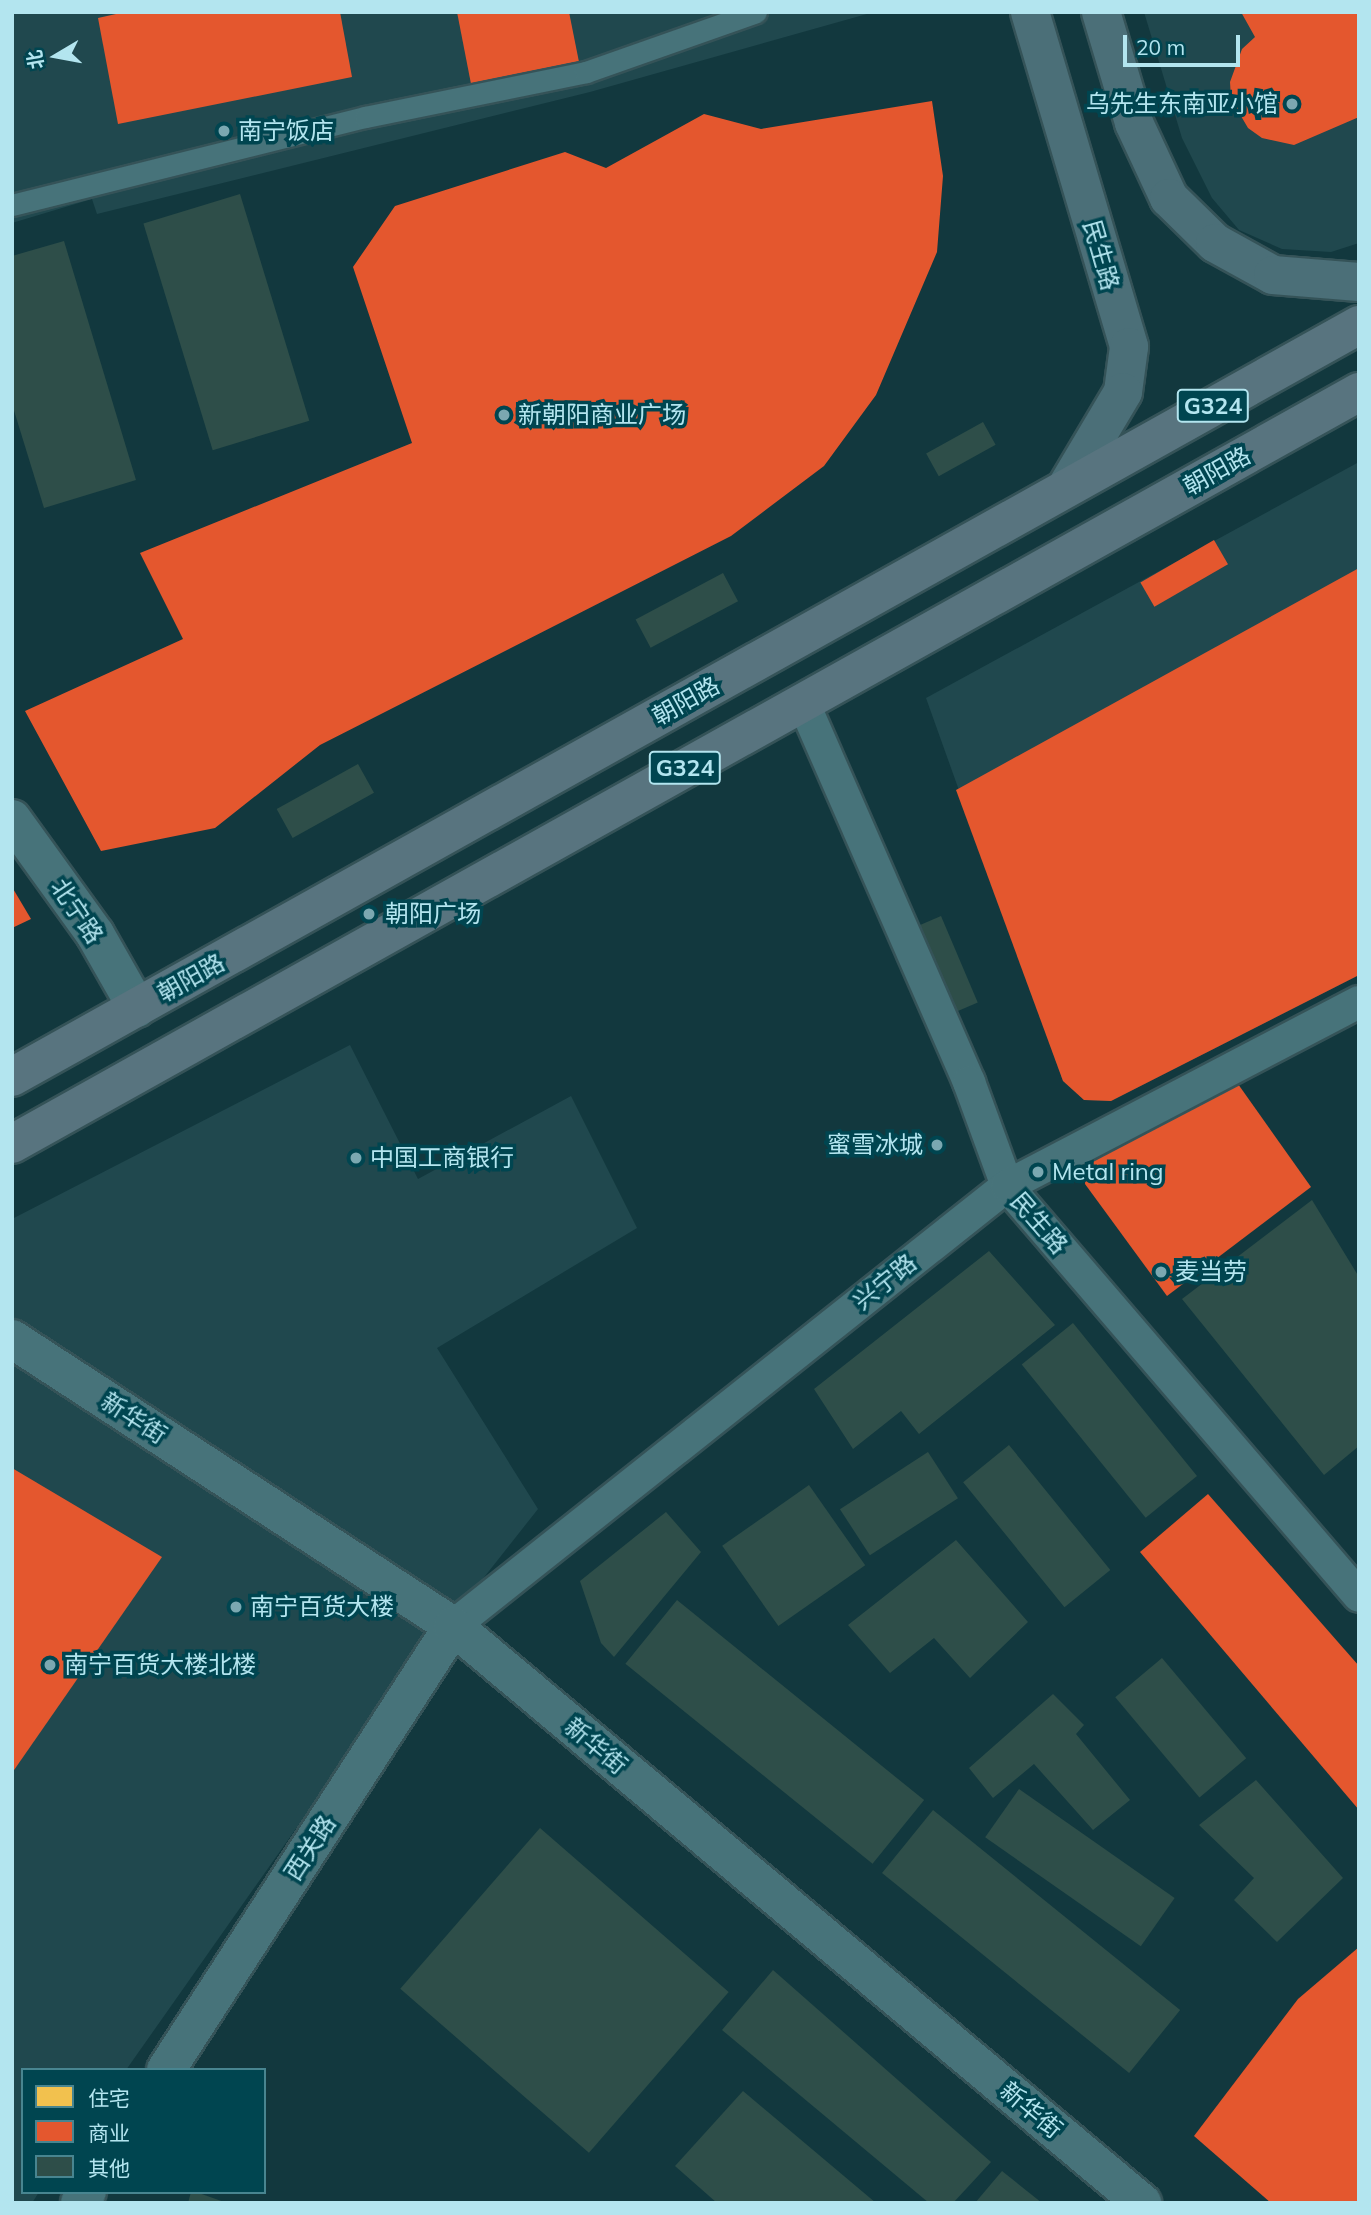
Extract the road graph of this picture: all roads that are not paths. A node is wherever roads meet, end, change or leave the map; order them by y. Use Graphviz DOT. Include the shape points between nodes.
graph roads {
  1 [pos="755,12"];
  2 [pos="1030,12"];
  3 [pos="1101,12"];
  4 [pos="703,19"];
  5 [pos="12,205"];
  6 [pos="1359,282"];
  7 [pos="1359,325"];
  8 [pos="1359,392"];
  9 [pos="1066,488"];
  10 [pos="803,702"];
  11 [pos="12,819"];
  12 [pos="1359,1002"];
  13 [pos="137,1008"];
  14 [pos="12,1077"];
  15 [pos="12,1144"];
  16 [pos="1007,1186"];
  17 [pos="12,1339"];
  18 [pos="1359,1595"];
  19 [pos="453,1626"];
  20 [pos="167,2068"];
  21 [pos="1142,2203"];
  1 -- 4 [label="lane"];
  2 -- 9 [label="main road, 民生路" via="1129,347 1123,392"];
  3 -- 6 [label="main road" via="1134,123 1169,198 1215,243 1273,275"];
  4 -- 5 [label="lane" via="586,72 365,117"];
  7 -- 9 [label="main road, 朝阳路 / G324"];
  8 -- 10 [label="main road, 朝阳路 / G324"];
  9 -- 13 [label="main road, 朝阳路 / G324"];
  10 -- 15 [label="main road, 朝阳路 / G324"];
  10 -- 16 [label="street, 民生路" via="969,1082"];
  11 -- 13 [label="street, 北宁路" via="95,934"];
  12 -- 16 [label="street, 兴宁路"];
  13 -- 14 [label="main road, 朝阳路 / G324"];
  16 -- 18 [label="street, 民生路"];
  16 -- 19 [label="street, 兴宁路"];
  17 -- 19 [label="street, 新华街"];
  19 -- 20 [label="street, 西关路"];
  19 -- 21 [label="street, 新华街"];
}
